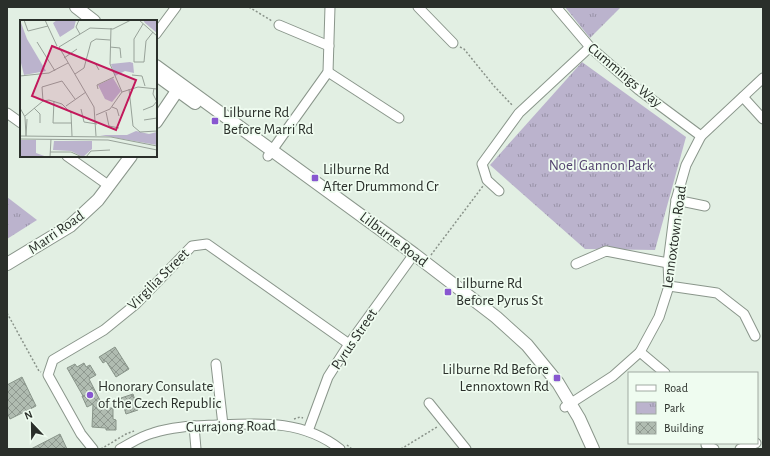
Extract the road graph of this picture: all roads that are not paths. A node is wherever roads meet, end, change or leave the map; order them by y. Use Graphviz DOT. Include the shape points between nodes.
graph roads {
  1 [pos="67,7"];
  2 [pos="76,7"];
  3 [pos="176,7"];
  4 [pos="330,7"];
  5 [pos="418,7"];
  6 [pos="556,7"];
  7 [pos="81,20"];
  8 [pos="93,20"];
  9 [pos="279,25"];
  10 [pos="157,33"];
  11 [pos="453,43"];
  12 [pos="329,46"];
  13 [pos="590,47"];
  14 [pos="157,67"];
  15 [pos="328,72"];
  16 [pos="157,76"];
  17 [pos="763,78"];
  18 [pos="179,87"];
  19 [pos="743,97"];
  20 [pos="7,113"];
  21 [pos="399,118"];
  22 [pos="763,119"];
  23 [pos="157,120"];
  24 [pos="20,122"];
  25 [pos="701,136"];
  26 [pos="270,153"];
  27 [pos="68,157"];
  28 [pos="130,157"];
  29 [pos="108,186"];
  30 [pos="499,191"];
  31 [pos="676,200"];
  32 [pos="705,206"];
  33 [pos="412,257"];
  34 [pos="668,263"];
  35 [pos="7,264"];
  36 [pos="576,264"];
  37 [pos="669,286"];
  38 [pos="755,336"];
  39 [pos="349,344"];
  40 [pos="640,352"];
  41 [pos="216,364"];
  42 [pos="664,372"];
  43 [pos="429,403"];
  44 [pos="568,405"];
  45 [pos="223,425"];
  46 [pos="194,426"];
  47 [pos="308,431"];
  48 [pos="753,444"];
  49 [pos="93,449"];
  50 [pos="120,449"];
  51 [pos="196,449"];
  52 [pos="340,449"];
  53 [pos="466,449"];
  54 [pos="586,449"];
  55 [pos="593,449"];
  56 [pos="740,449"];
  1 -- 7 [label="street"];
  2 -- 8 [label="street"];
  3 -- 10 [label="street"];
  4 -- 12 [label="street"];
  5 -- 11 [label="street"];
  6 -- 13 [label="street, Cummings Way"];
  9 -- 12 [label="street"];
  12 -- 15 [label="street"];
  13 -- 25 [label="street, Cummings Way" via="639,90"];
  13 -- 30 [label="street" via="519,113 482,164 487,180"];
  14 -- 18 [label="street, Lilburne Road"];
  15 -- 21 [label="street"];
  15 -- 26 [label="street"];
  16 -- 18 [label="street, Lilburne Road"];
  17 -- 19 [label="street, Lennoxtown Road"];
  18 -- 23 [label="street"];
  18 -- 26 [label="street, Lilburne Road"];
  19 -- 22 [label="street"];
  19 -- 25 [label="street, Lennoxtown Road"];
  20 -- 24 [label="street"];
  25 -- 31 [label="street, Lennoxtown Road" via="686,165"];
  26 -- 33 [label="street, Lilburne Road"];
  27 -- 29 [label="street"];
  28 -- 29 [label="street, Marri Road"];
  29 -- 35 [label="street, Marri Road" via="98,200 70,226"];
  31 -- 32 [label="street"];
  31 -- 34 [label="street, Lennoxtown Road"];
  33 -- 39 [label="street, Pyrus Street"];
  33 -- 44 [label="street, Lilburne Road" via="475,300 527,345 558,383"];
  34 -- 36 [label="street" via="606,251"];
  34 -- 37 [label="street, Lennoxtown Road"];
  37 -- 38 [label="street" via="717,293 744,314"];
  37 -- 40 [label="street, Lennoxtown Road" via="659,317"];
  39 -- 47 [label="street, Pyrus Street" via="328,377"];
  39 -- 49 [label="street, Virgilia Street" via="207,244 192,246 136,304 104,330 53,360 48,375 81,434"];
  40 -- 42 [label="street"];
  40 -- 44 [label="street, Lennoxtown Road" via="613,376"];
  41 -- 45 [label="street"];
  43 -- 53 [label="street"];
  44 -- 54 [label="street, Lilburne Road"];
  44 -- 55 [label="street, Lilburne Road"];
  45 -- 46 [label="street, Currajong Road"];
  45 -- 47 [label="street, Currajong Road" via="266,423"];
  46 -- 50 [label="street, Currajong Road" via="153,433 136,439"];
  46 -- 51 [label="street"];
  47 -- 52 [label="street, Currajong Road"];
  48 -- 56 [label="street"];
}
